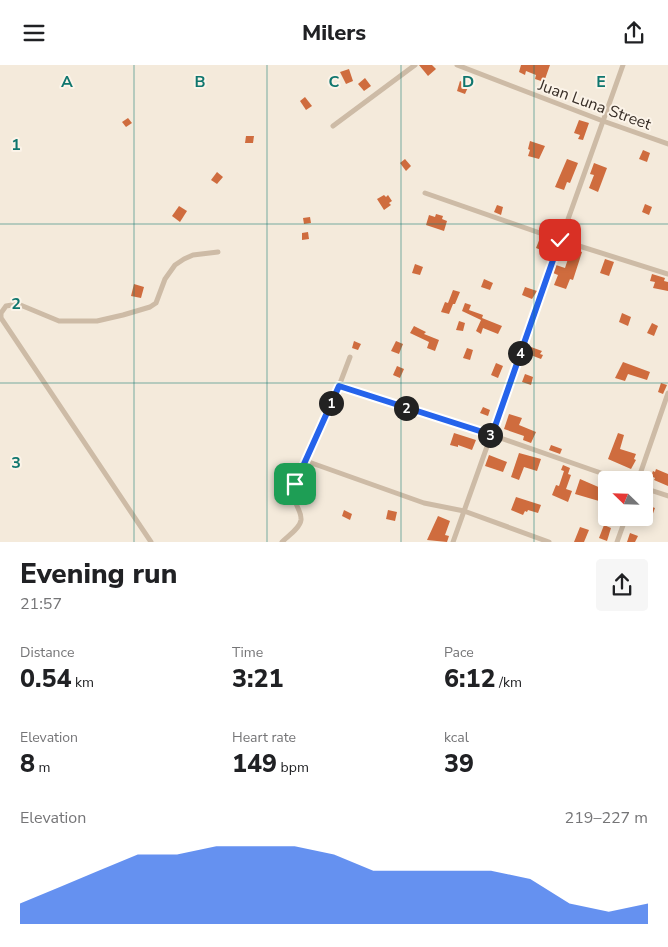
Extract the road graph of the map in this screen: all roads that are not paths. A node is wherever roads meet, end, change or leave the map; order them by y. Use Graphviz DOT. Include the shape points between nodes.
graph roads {
  1 [pos="416,65"];
  2 [pos="457,65"];
  3 [pos="623,65"];
  4 [pos="603,121"];
  5 [pos="333,126"];
  6 [pos="668,143"];
  7 [pos="425,193"];
  8 [pos="560,240"];
  9 [pos="218,252"];
  10 [pos="668,274"];
  11 [pos="350,357"];
  12 [pos="339,386"];
  13 [pos="668,393"];
  14 [pos="492,435"];
  15 [pos="306,461"];
  16 [pos="641,471"];
  17 [pos="598,472"];
  18 [pos="653,491"];
  19 [pos="668,496"];
  20 [pos="464,511"];
  21 [pos="623,526"];
  22 [pos="151,542"];
  23 [pos="282,542"];
  24 [pos="453,542"];
  25 [pos="549,542"];
  26 [pos="617,542"];
  1 -- 5 [label="street"];
  2 -- 4 [label="street, Juan Luna Street"];
  3 -- 4 [label="street"];
  4 -- 6 [label="street, Juan Luna Street"];
  4 -- 8 [label="street"];
  7 -- 8 [label="street"];
  8 -- 10 [label="street"];
  8 -- 14 [label="street"];
  9 -- 22 [label="street" via="193,255 175,265 165,279 156,303 123,315 97,321 59,321 18,304 6,307 1,313 1,318"];
  11 -- 12 [label="street"];
  12 -- 14 [label="street"];
  12 -- 15 [label="street"];
  13 -- 16 [label="street"];
  14 -- 17 [label="street"];
  14 -- 20 [label="street"];
  15 -- 20 [label="street" via="424,503"];
  15 -- 23 [label="street" via="293,492 300,523"];
  18 -- 19 [label="street"];
  20 -- 24 [label="street"];
  20 -- 25 [label="street"];
  21 -- 26 [label="street"];
}
